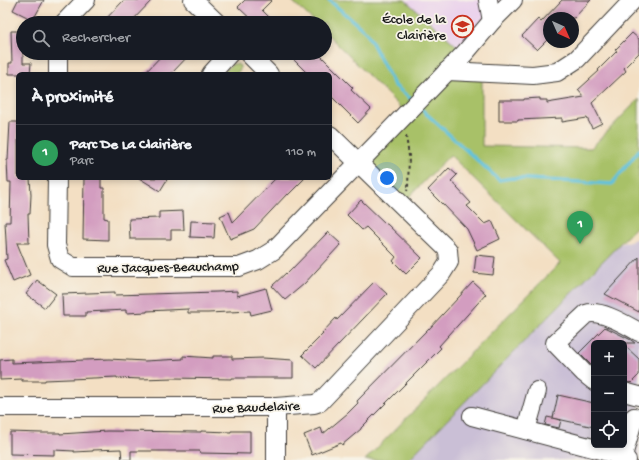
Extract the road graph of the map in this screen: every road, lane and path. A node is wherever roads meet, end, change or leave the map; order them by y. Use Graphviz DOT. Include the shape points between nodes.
graph roads {
  1 [pos="86,0"];
  2 [pos="193,0"];
  3 [pos="488,0"];
  4 [pos="513,0"];
  5 [pos="634,0"];
  6 [pos="71,16"];
  7 [pos="210,16"];
  8 [pos="492,21"];
  9 [pos="58,60"];
  10 [pos="224,60"];
  11 [pos="447,70"];
  12 [pos="58,72"];
  13 [pos="213,72"];
  14 [pos="411,108"];
  15 [pos="332,137"];
  16 [pos="358,163"];
  17 [pos="57,180"];
  18 [pos="401,205"];
  19 [pos="639,332"];
  20 [pos="591,379"];
  21 [pos="537,391"];
  22 [pos="627,393"];
  23 [pos="639,396"];
  24 [pos="0,407"];
  25 [pos="276,407"];
  26 [pos="472,416"];
  27 [pos="634,417"];
  28 [pos="526,430"];
  29 [pos="625,458"];
  30 [pos="276,460"];
  1 -- 6 [label="street"];
  2 -- 7 [label="street"];
  3 -- 8 [label="street"];
  4 -- 8 [label="street, Rue Jacques-Beauchamp"];
  5 -- 11 [label="street" via="577,60 557,72 533,74"];
  8 -- 11 [label="street, Rue Jacques-Beauchamp"];
  9 -- 12 [label="street"];
  10 -- 13 [label="street"];
  11 -- 14 [label="street, Rue Jacques-Beauchamp"];
  14 -- 16 [label="street, Rue Jacques-Beauchamp"];
  14 -- 18 [label="path" via="408,188"];
  15 -- 16 [label="street"];
  16 -- 17 [label="street, Rue Jacques-Beauchamp" via="274,250 258,260 239,267 73,267 60,259 56,244"];
  16 -- 18 [label="street"];
  18 -- 25 [label="street, Rue Baudelaire" via="448,250 449,262 442,273 320,402"];
  19 -- 20 [label="street" via="614,318 590,312 555,343"];
  21 -- 28 [label="street"];
  22 -- 23 [label="street"];
  24 -- 25 [label="street, Rue Baudelaire"];
  25 -- 30 [label="street"];
  26 -- 28 [label="street"];
  27 -- 29 [label="street"];
  28 -- 29 [label="street"];
}
